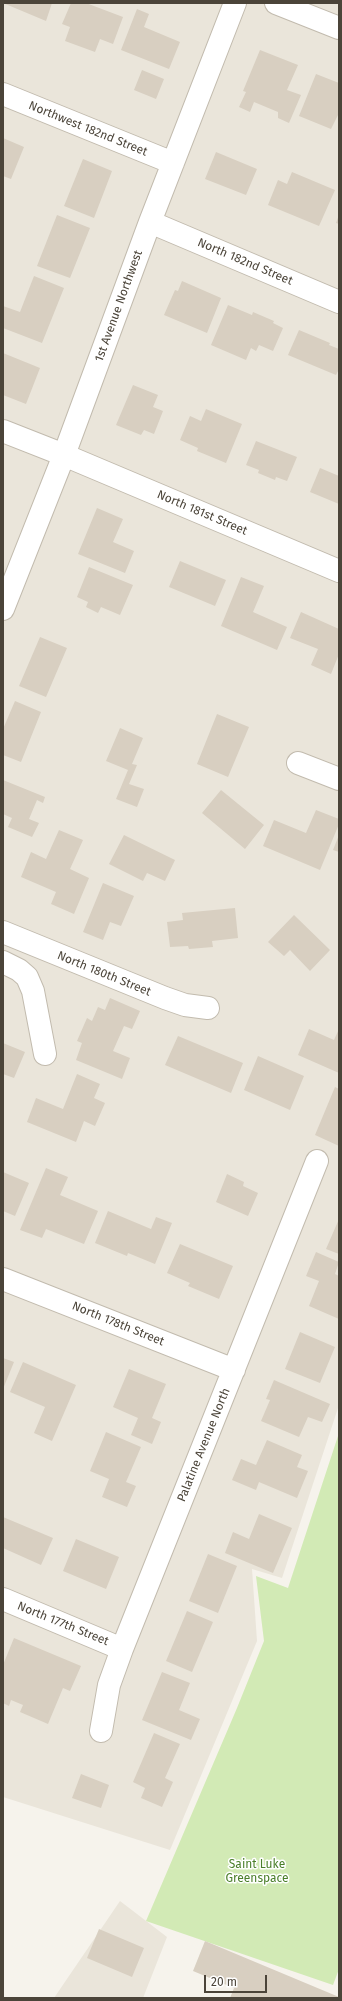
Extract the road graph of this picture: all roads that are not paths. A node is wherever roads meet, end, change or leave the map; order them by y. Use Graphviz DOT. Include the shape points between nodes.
graph roads {
  1 [pos="235,3"];
  2 [pos="276,3"];
  3 [pos="339,28"];
  4 [pos="3,94"];
  5 [pos="173,163"];
  6 [pos="150,222"];
  7 [pos="339,302"];
  8 [pos="3,431"];
  9 [pos="64,454"];
  10 [pos="339,571"];
  11 [pos="3,610"];
  12 [pos="298,763"];
  13 [pos="339,780"];
  14 [pos="3,932"];
  15 [pos="3,962"];
  16 [pos="208,1008"];
  17 [pos="45,1054"];
  18 [pos="317,1161"];
  19 [pos="3,1279"];
  20 [pos="234,1370"];
  21 [pos="3,1599"];
  22 [pos="122,1649"];
  23 [pos="101,1731"];
  1 -- 5 [label="street, 1st Avenue Northwest"];
  2 -- 3 [label="street"];
  4 -- 5 [label="street, Northwest 182nd Street"];
  5 -- 6 [label="street, 1st Avenue Northwest"];
  6 -- 7 [label="street, North 182nd Street"];
  6 -- 9 [label="street, 1st Avenue Northwest"];
  8 -- 9 [label="street, North 181st Street"];
  9 -- 10 [label="street, North 181st Street"];
  9 -- 11 [label="street, 1st Avenue Northwest"];
  12 -- 13 [label="street"];
  14 -- 16 [label="street, North 180th Street" via="165,998 185,1005"];
  15 -- 17 [label="street" via="27,977 33,991"];
  18 -- 20 [label="street, Palatine Avenue North"];
  19 -- 20 [label="street, North 178th Street"];
  20 -- 22 [label="street, Palatine Avenue North"];
  21 -- 22 [label="street, North 177th Street"];
  22 -- 23 [label="street, Palatine Avenue North" via="109,1685"];
}
